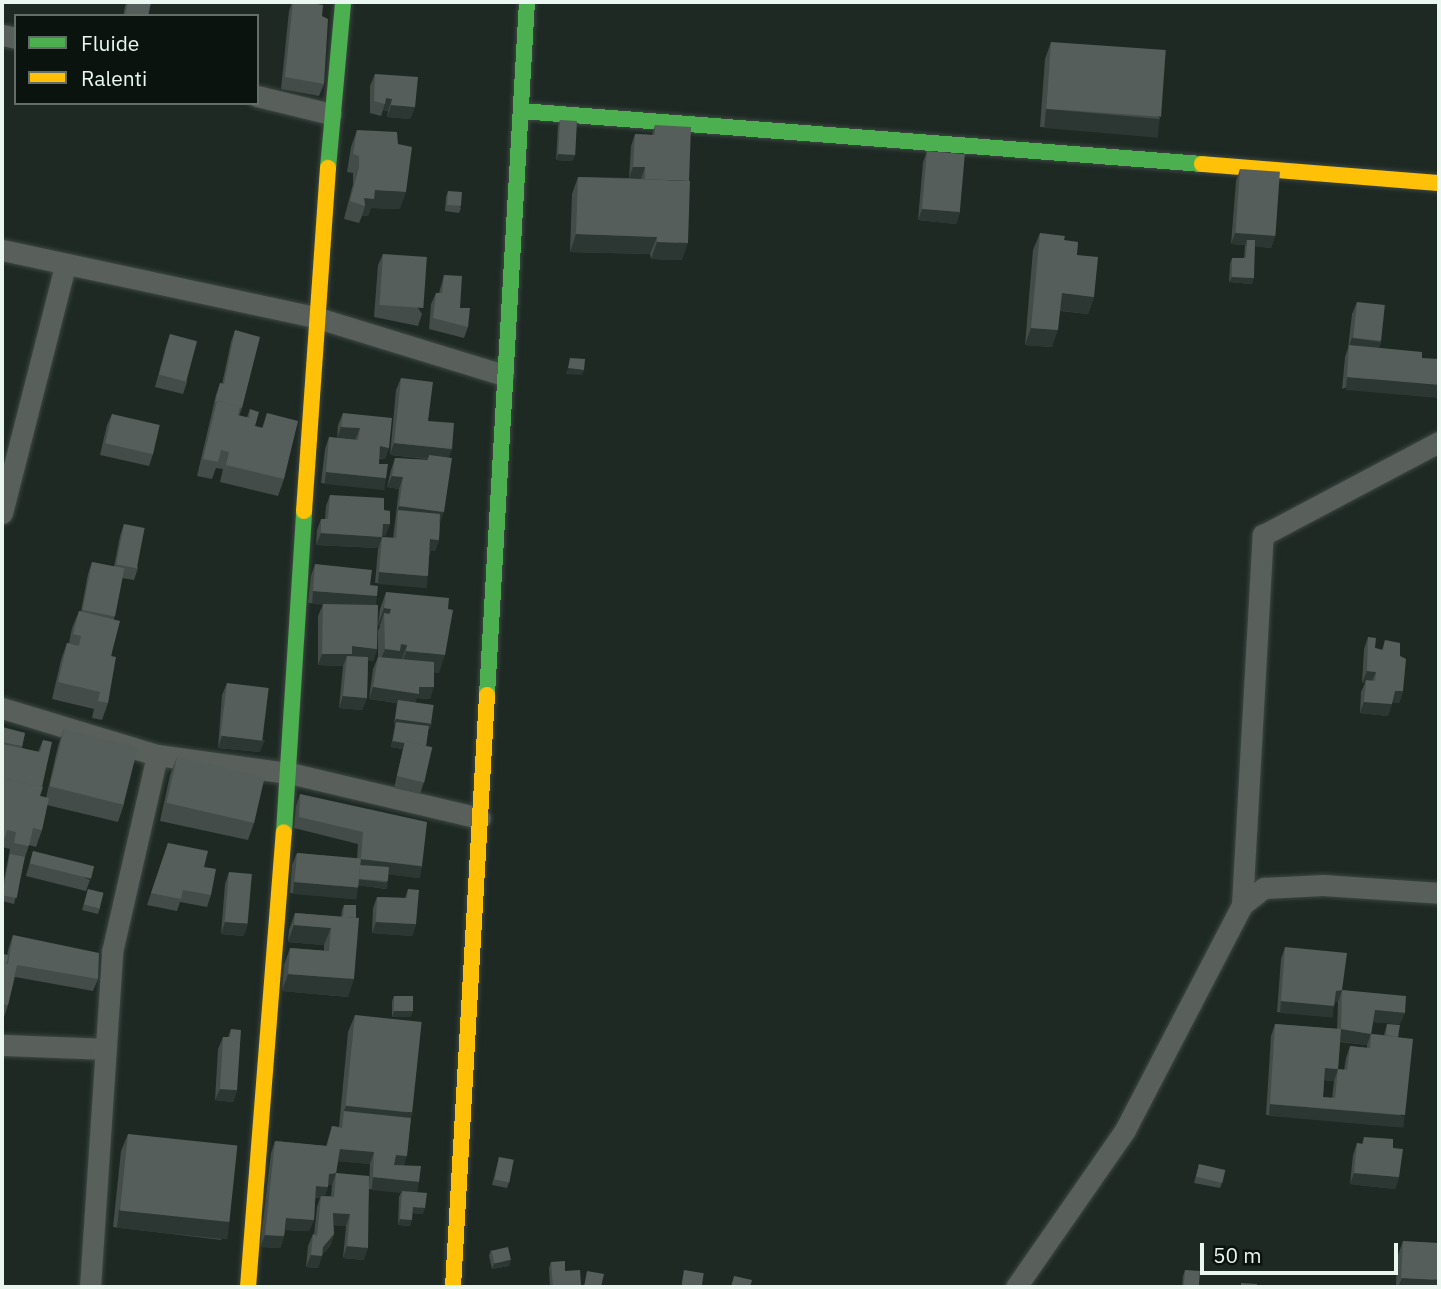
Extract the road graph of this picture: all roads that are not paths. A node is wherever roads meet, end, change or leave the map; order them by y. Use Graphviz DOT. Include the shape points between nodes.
graph roads {
  1 [pos="343,2"];
  2 [pos="527,2"];
  3 [pos="259,96"];
  4 [pos="521,111"];
  5 [pos="331,114"];
  6 [pos="1439,183"];
  7 [pos="2,250"];
  8 [pos="65,265"];
  9 [pos="316,317"];
  10 [pos="503,375"];
  11 [pos="1439,442"];
  12 [pos="2,513"];
  13 [pos="2,708"];
  14 [pos="157,755"];
  15 [pos="289,773"];
  16 [pos="480,818"];
  17 [pos="1439,893"];
  18 [pos="1242,905"];
  19 [pos="2,1045"];
  20 [pos="104,1049"];
  21 [pos="90,1287"];
  22 [pos="248,1287"];
  23 [pos="453,1287"];
  24 [pos="1016,1287"];
  1 -- 5 [label="street"];
  2 -- 4 [label="street"];
  3 -- 5 [label="street"];
  4 -- 6 [label="street"];
  4 -- 10 [label="street"];
  5 -- 9 [label="street"];
  7 -- 8 [label="street"];
  8 -- 9 [label="street"];
  8 -- 12 [label="street"];
  9 -- 10 [label="street"];
  9 -- 15 [label="street"];
  10 -- 16 [label="street"];
  11 -- 18 [label="street" via="1263,535"];
  13 -- 14 [label="street"];
  14 -- 15 [label="street"];
  14 -- 20 [label="street" via="121,905"];
  15 -- 16 [label="street"];
  15 -- 22 [label="street"];
  16 -- 23 [label="street"];
  17 -- 18 [label="street" via="1323,885 1264,888"];
  18 -- 24 [label="street" via="1125,1130"];
  19 -- 20 [label="street"];
  20 -- 21 [label="street"];
}
